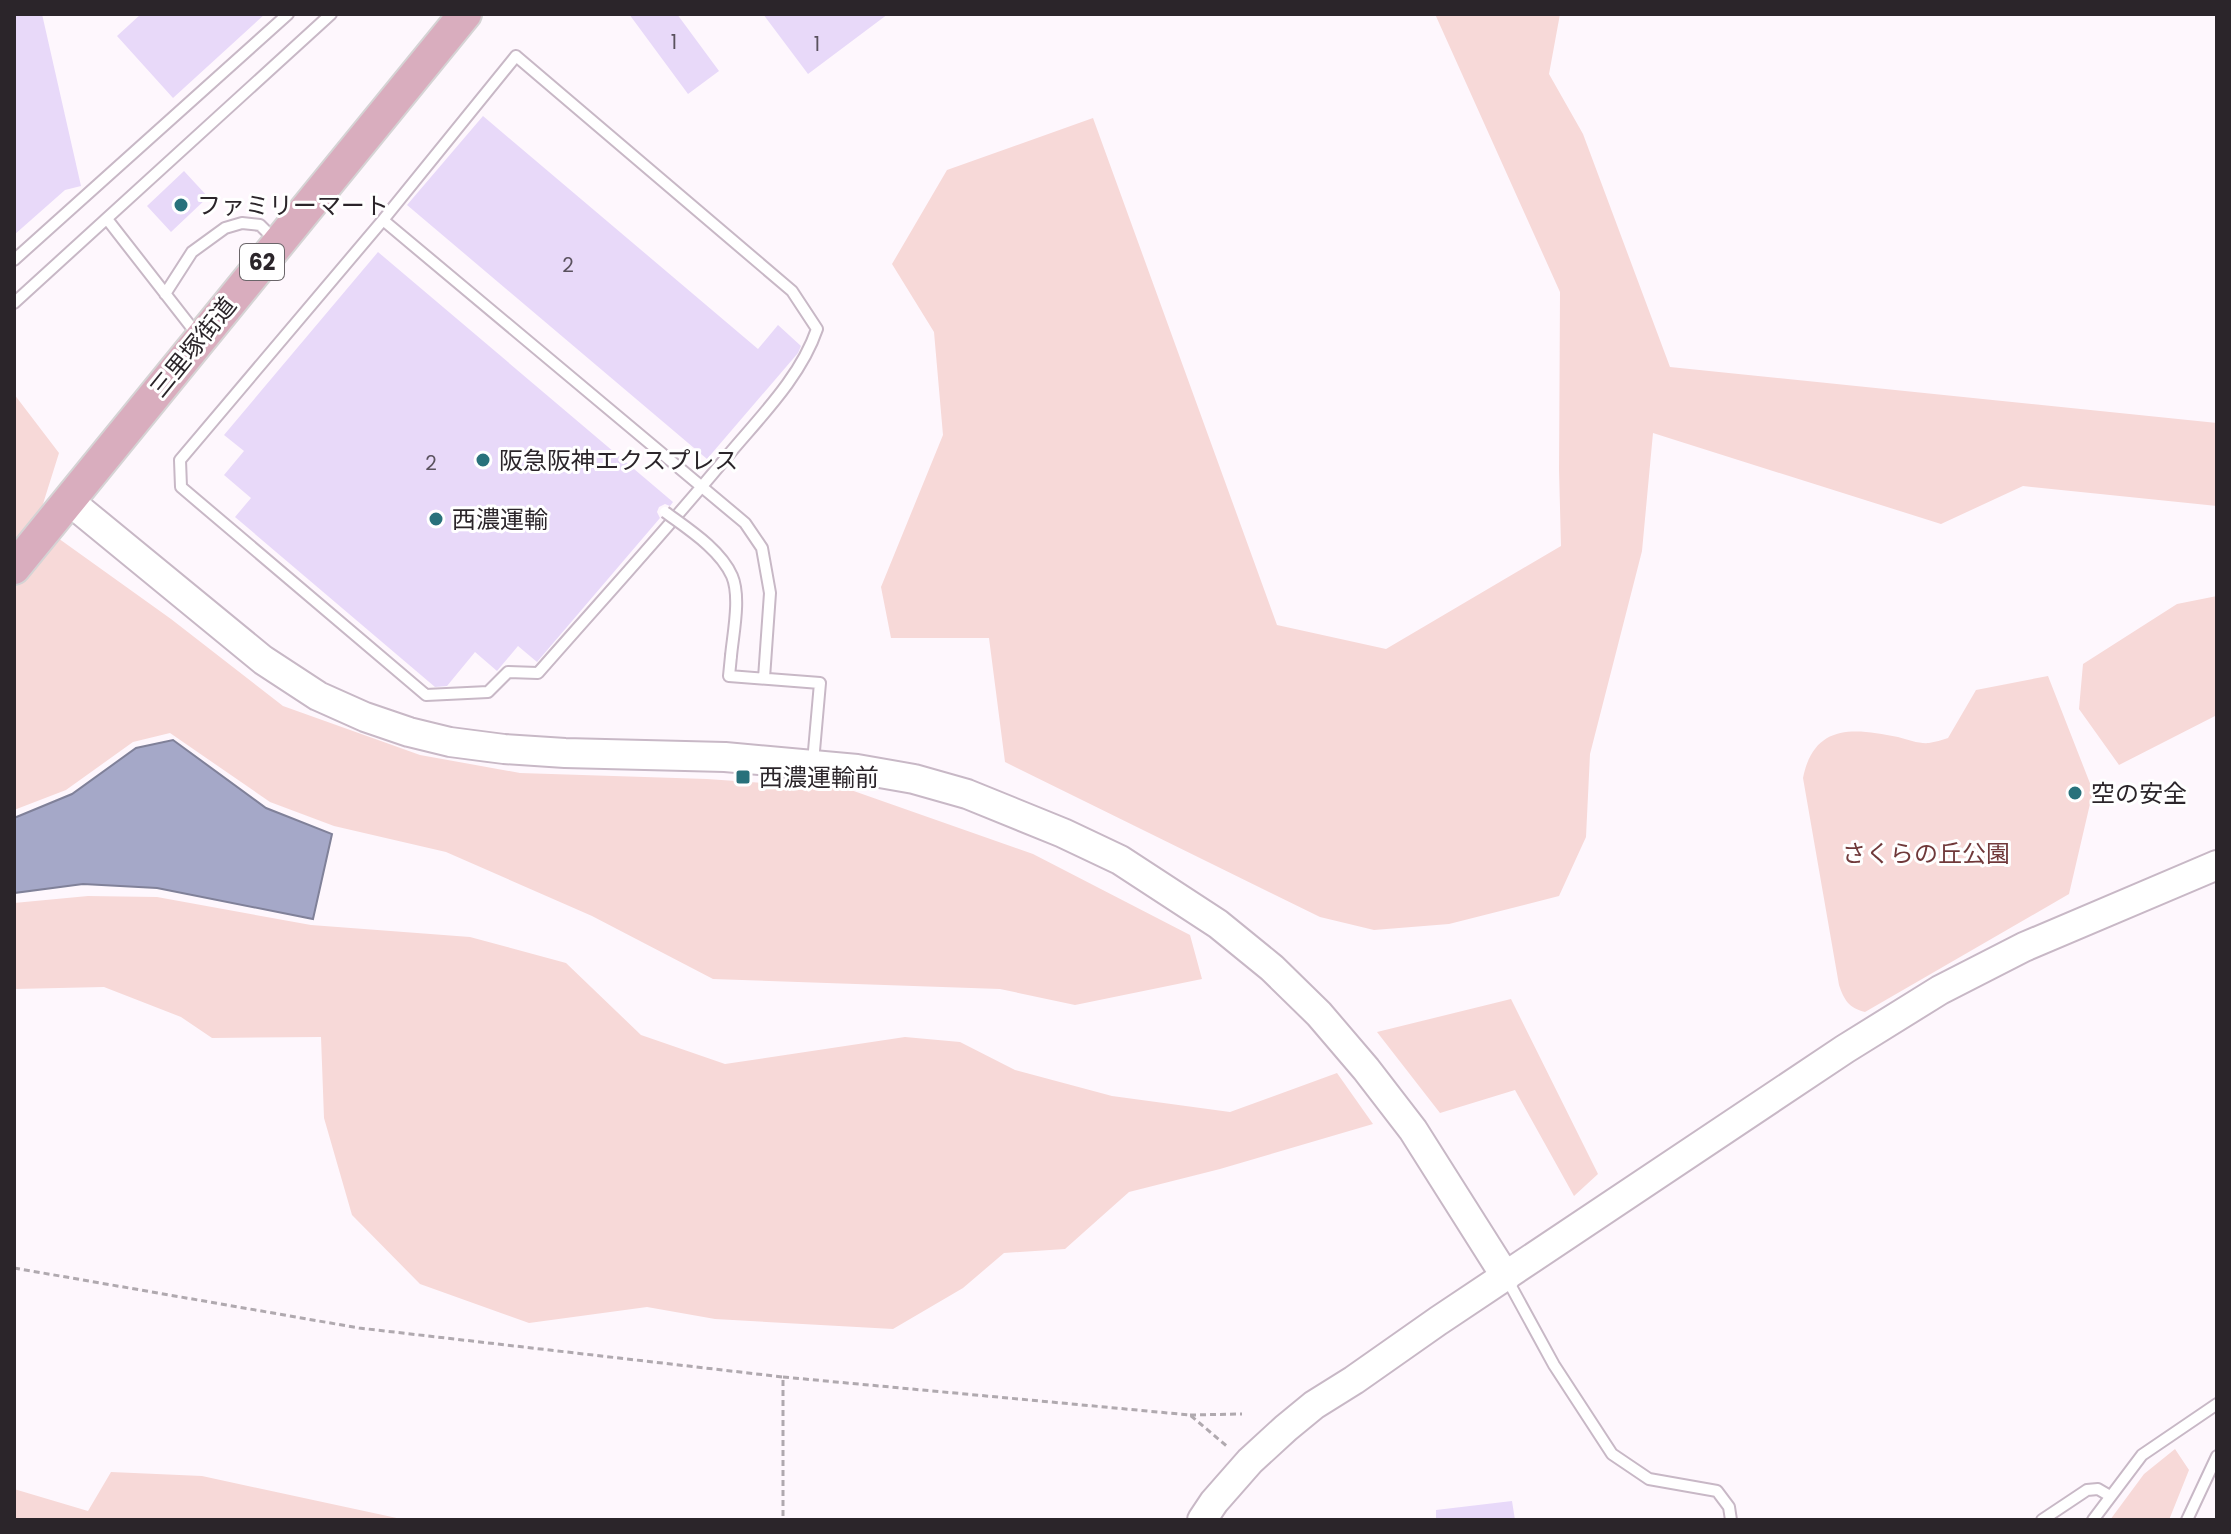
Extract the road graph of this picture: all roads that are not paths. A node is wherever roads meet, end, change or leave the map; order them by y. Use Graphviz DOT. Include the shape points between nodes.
graph roads {
  1 [pos="288,14"];
  2 [pos="331,14"];
  3 [pos="465,14"];
  4 [pos="107,219"];
  5 [pos="383,220"];
  6 [pos="278,243"];
  7 [pos="14,260"];
  8 [pos="165,294"];
  9 [pos="14,303"];
  10 [pos="200,339"];
  11 [pos="702,486"];
  12 [pos="68,500"];
  13 [pos="665,512"];
  14 [pos="14,568"];
  15 [pos="764,678"];
  16 [pos="813,764"];
  17 [pos="2217,865"];
  18 [pos="1506,1277"];
  19 [pos="2217,1404"];
  20 [pos="2217,1456"];
  21 [pos="2110,1496"];
  22 [pos="1202,1520"];
  23 [pos="1731,1520"];
  24 [pos="2042,1520"];
  25 [pos="2093,1520"];
  26 [pos="2187,1520"];
  1 -- 7 [label="lane"];
  2 -- 4 [label="lane"];
  3 -- 6 [label="main road, 三里塚街道 / 62"];
  4 -- 8 [label="lane"];
  4 -- 9 [label="lane"];
  5 -- 11 [label="lane"];
  5 -- 11 [label="lane" via="516,56 792,291 817,329 811,348 778,396"];
  5 -- 11 [label="lane" via="180,460 181,487 426,695 488,692 508,672 538,673"];
  6 -- 8 [label="lane" via="260,225 225,228 192,252"];
  6 -- 10 [label="main road, 三里塚街道 / 62"];
  8 -- 10 [label="lane"];
  10 -- 12 [label="main road, 三里塚街道 / 62"];
  11 -- 15 [label="lane" via="745,523 762,548 770,593"];
  12 -- 14 [label="main road, 三里塚街道 / 62"];
  12 -- 16 [label="street" via="263,660 318,696 365,717 450,742 504,749"];
  13 -- 15 [label="lane, bridge" via="710,545 732,576 736,602 729,676"];
  15 -- 16 [label="lane" via="820,683"];
  16 -- 18 [label="street" via="914,779 967,794 1120,860 1218,924 1319,1014 1366,1069 1413,1130"];
  17 -- 18 [label="street" via="1940,990"];
  18 -- 22 [label="street" via="1314,1405 1250,1461"];
  18 -- 23 [label="lane" via="1554,1365 1612,1454 1649,1479 1717,1491"];
  19 -- 21 [label="lane" via="2142,1455"];
  20 -- 26 [label="lane"];
  21 -- 24 [label="lane" via="2087,1490"];
  21 -- 25 [label="lane"];
}
